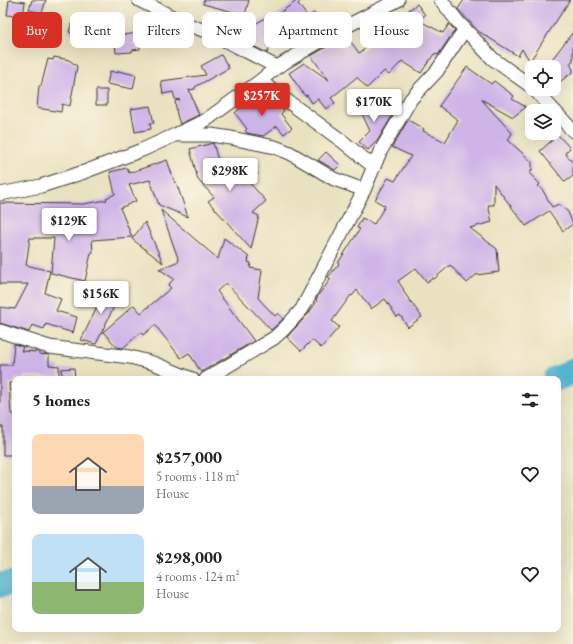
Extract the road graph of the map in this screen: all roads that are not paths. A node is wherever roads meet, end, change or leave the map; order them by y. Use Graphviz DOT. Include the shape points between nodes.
graph roads {
  1 [pos="139,0"];
  2 [pos="398,0"];
  3 [pos="441,0"];
  4 [pos="464,29"];
  5 [pos="277,67"];
  6 [pos="260,81"];
  7 [pos="525,82"];
  8 [pos="541,96"];
  9 [pos="573,130"];
  10 [pos="175,136"];
  11 [pos="374,167"];
  12 [pos="364,190"];
  13 [pos="0,194"];
  14 [pos="0,331"];
  15 [pos="185,376"];
  16 [pos="211,376"];
  1 -- 5 [label="street"];
  2 -- 5 [label="street" via="343,28"];
  3 -- 4 [label="street"];
  4 -- 7 [label="street" via="493,59"];
  4 -- 11 [label="street" via="438,71 411,99"];
  5 -- 6 [label="street"];
  6 -- 10 [label="street" via="206,120"];
  6 -- 11 [label="street"];
  8 -- 9 [label="street"];
  10 -- 12 [label="street" via="211,135 275,147 290,152 334,179"];
  10 -- 13 [label="street" via="84,172 41,186"];
  11 -- 12 [label="street"];
  12 -- 16 [label="street" via="294,320 263,345"];
  14 -- 15 [label="street" via="49,347 130,357"];
}
